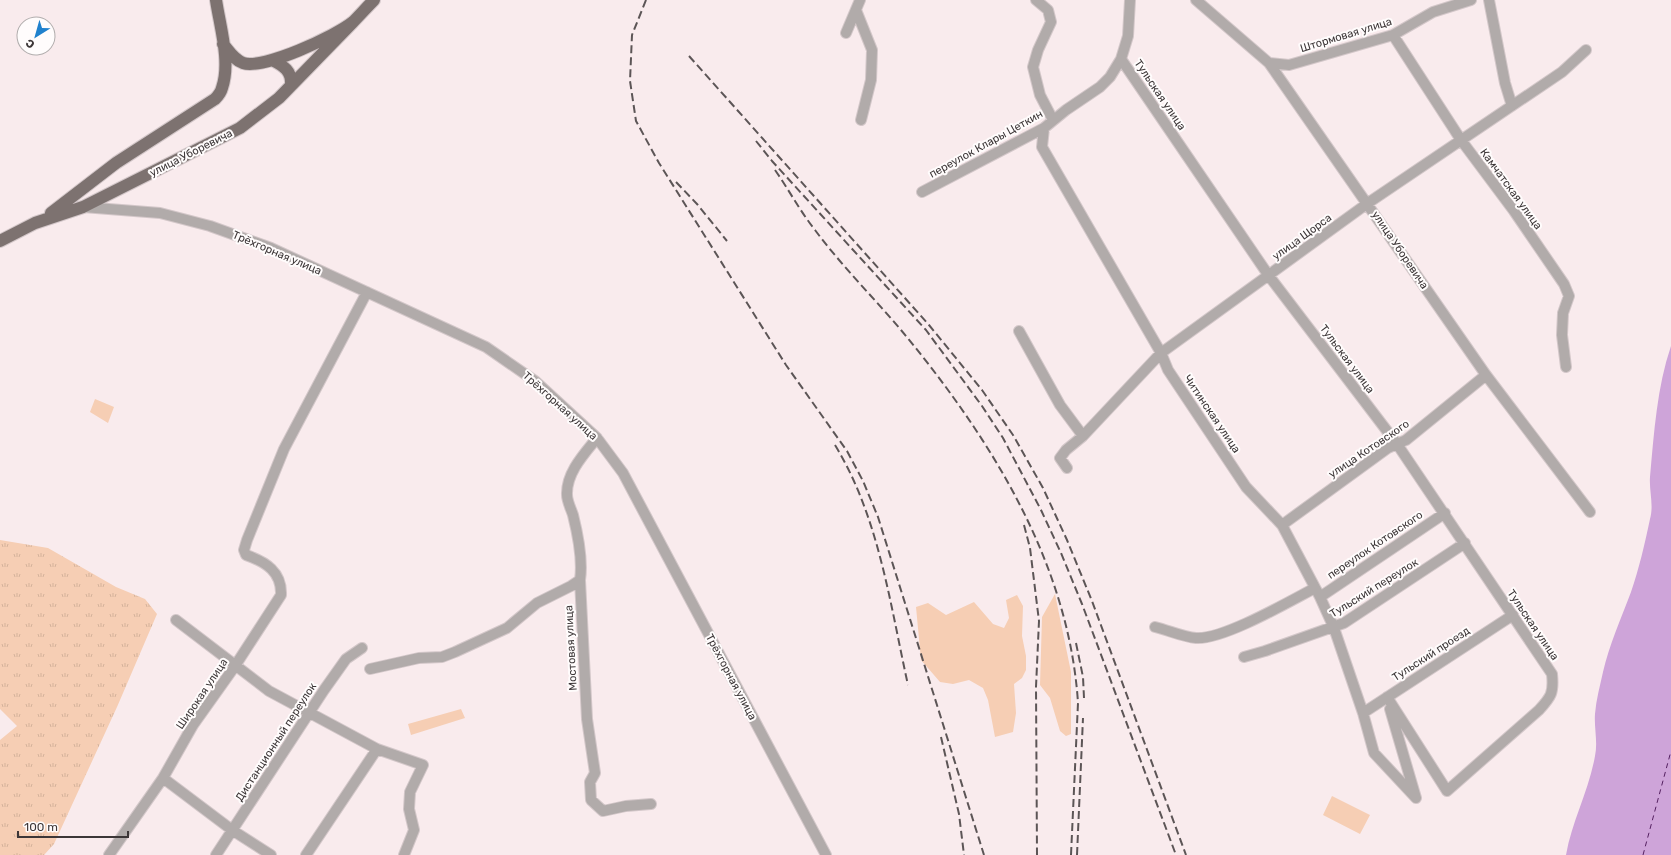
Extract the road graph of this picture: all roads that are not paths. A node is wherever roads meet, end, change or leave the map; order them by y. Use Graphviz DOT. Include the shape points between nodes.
graph roads {
  1 [pos="216,0"];
  2 [pos="374,0"];
  3 [pos="1036,0"];
  4 [pos="1130,0"];
  5 [pos="1196,0"];
  6 [pos="1471,0"];
  7 [pos="1488,0"];
  8 [pos="858,5"];
  9 [pos="353,22"];
  10 [pos="846,33"];
  11 [pos="1393,35"];
  12 [pos="224,44"];
  13 [pos="1586,50"];
  14 [pos="1121,59"];
  15 [pos="272,60"];
  16 [pos="1269,63"];
  17 [pos="291,85"];
  18 [pos="1512,106"];
  19 [pos="861,120"];
  20 [pos="1053,120"];
  21 [pos="1044,128"];
  22 [pos="1461,140"];
  23 [pos="922,192"];
  24 [pos="111,194"];
  25 [pos="1368,204"];
  26 [pos="82,207"];
  27 [pos="117,210"];
  28 [pos="35,223"];
  29 [pos="0,241"];
  30 [pos="1269,276"];
  31 [pos="367,292"];
  32 [pos="1019,331"];
  33 [pos="1161,353"];
  34 [pos="1566,367"];
  35 [pos="1486,375"];
  36 [pos="1083,436"];
  37 [pos="597,438"];
  38 [pos="1397,444"];
  39 [pos="1067,468"];
  40 [pos="1444,512"];
  41 [pos="1590,512"];
  42 [pos="1282,525"];
  43 [pos="1465,543"];
  44 [pos="580,580"];
  45 [pos="1317,592"];
  46 [pos="1512,615"];
  47 [pos="176,620"];
  48 [pos="1155,627"];
  49 [pos="1334,628"];
  50 [pos="362,648"];
  51 [pos="1244,657"];
  52 [pos="235,666"];
  53 [pos="370,669"];
  54 [pos="1387,697"];
  55 [pos="308,712"];
  56 [pos="1363,713"];
  57 [pos="377,749"];
  58 [pos="163,778"];
  59 [pos="650,804"];
  60 [pos="232,830"];
  61 [pos="109,855"];
  62 [pos="216,855"];
  63 [pos="271,855"];
  64 [pos="306,855"];
  65 [pos="404,855"];
  66 [pos="826,855"];
  1 -- 12 [label="main road"];
  2 -- 9 [label="main road"];
  3 -- 20 [label="street" via="1048,10 1051,22 1032,67 1040,95"];
  4 -- 14 [label="street, переулок Клары Цеткин" via="1128,36"];
  5 -- 16 [label="street, улица Уборевича"];
  6 -- 11 [label="street, Штормовая улица" via="1433,12"];
  7 -- 18 [label="street"];
  8 -- 10 [label="street"];
  8 -- 19 [label="street" via="872,50 871,80"];
  9 -- 15 [label="main road" via="288,56"];
  9 -- 17 [label="main road, улица Уборевича"];
  11 -- 16 [label="street, Штормовая улица" via="1289,65"];
  11 -- 22 [label="street, Камчатская улица"];
  12 -- 15 [label="main road" via="233,58 243,63 253,64"];
  12 -- 28 [label="main road" via="224,79 222,90 216,99 116,163"];
  13 -- 18 [label="street, улица Щорса" via="1562,72"];
  14 -- 20 [label="street, переулок Клары Цеткин" via="1100,87"];
  14 -- 30 [label="street, Тульская улица"];
  15 -- 17 [label="main road" via="286,68 292,76"];
  16 -- 25 [label="street, улица Уборевича"];
  17 -- 24 [label="main road, улица Уборевича" via="260,114 240,128"];
  18 -- 22 [label="street, улица Щорса"];
  20 -- 21 [label="street, переулок Клары Цеткин"];
  21 -- 23 [label="street, переулок Клары Цеткин"];
  21 -- 33 [label="street, Читинская улица" via="1042,148"];
  22 -- 25 [label="street, улица Щорса"];
  22 -- 34 [label="street, Камчатская улица" via="1564,284 1569,296 1563,313 1562,335"];
  24 -- 26 [label="main road, улица Уборевича"];
  24 -- 27 [label="street"];
  25 -- 30 [label="street, улица Щорса"];
  25 -- 35 [label="street, улица Уборевича"];
  26 -- 27 [label="street, Трёхгорная улица"];
  26 -- 28 [label="main road, улица Уборевича"];
  27 -- 31 [label="street, Трёхгорная улица" via="160,213 210,226 271,248"];
  28 -- 29 [label="main road"];
  30 -- 33 [label="street, улица Щорса"];
  30 -- 38 [label="street, Тульская улица"];
  31 -- 37 [label="street, Трёхгорная улица" via="486,347 535,381"];
  31 -- 52 [label="street, Широкая улица" via="284,449 247,540 244,550 246,555 269,566 282,585 282,594"];
  32 -- 36 [label="street" via="1060,405"];
  33 -- 36 [label="street, улица Щорса"];
  33 -- 42 [label="street, Читинская улица" via="1168,370 1246,487"];
  35 -- 38 [label="street, улица Котовского" via="1406,440"];
  35 -- 41 [label="street, улица Уборевича"];
  36 -- 39 [label="street, улица Щорса" via="1060,458"];
  37 -- 44 [label="street, Мостовая улица" via="571,474 567,495 582,569"];
  37 -- 66 [label="street, Трёхгорная улица" via="623,473"];
  38 -- 40 [label="street, Тульская улица"];
  38 -- 42 [label="street, улица Котовского"];
  40 -- 43 [label="street, Тульская улица"];
  40 -- 45 [label="street, переулок Котовского"];
  42 -- 45 [label="street, Читинская улица"];
  43 -- 46 [label="street, Тульская улица"];
  43 -- 49 [label="street, Тульский переулок"];
  44 -- 53 [label="street" via="537,603 507,628 456,652"];
  44 -- 59 [label="street, Мостовая улица" via="587,719 595,773 590,782 591,800 603,811"];
  45 -- 48 [label="street" via="1209,637 1196,638"];
  45 -- 49 [label="street, Читинская улица"];
  46 -- 54 [label="street, Тульский проезд"];
  46 -- 54 [label="street, Тульская улица" via="1552,674 1554,686 1551,696 1539,710 1447,791"];
  47 -- 52 [label="street"];
  49 -- 51 [label="street, Тульский переулок"];
  49 -- 56 [label="street, Читинская улица"];
  50 -- 55 [label="street, Дистанционный переулок" via="346,659"];
  52 -- 55 [label="street" via="269,691"];
  52 -- 58 [label="street, Широкая улица" via="193,725"];
  54 -- 56 [label="street, Тульский проезд"];
  54 -- 56 [label="street, Читинская улица" via="1416,798 1374,753"];
  55 -- 57 [label="street"];
  55 -- 60 [label="street, Дистанционный переулок"];
  57 -- 64 [label="street"];
  57 -- 65 [label="street" via="423,765 410,792 409,810 414,830"];
  58 -- 60 [label="street"];
  58 -- 61 [label="street, Широкая улица"];
  60 -- 62 [label="street, Дистанционный переулок"];
  60 -- 63 [label="street"];
}
